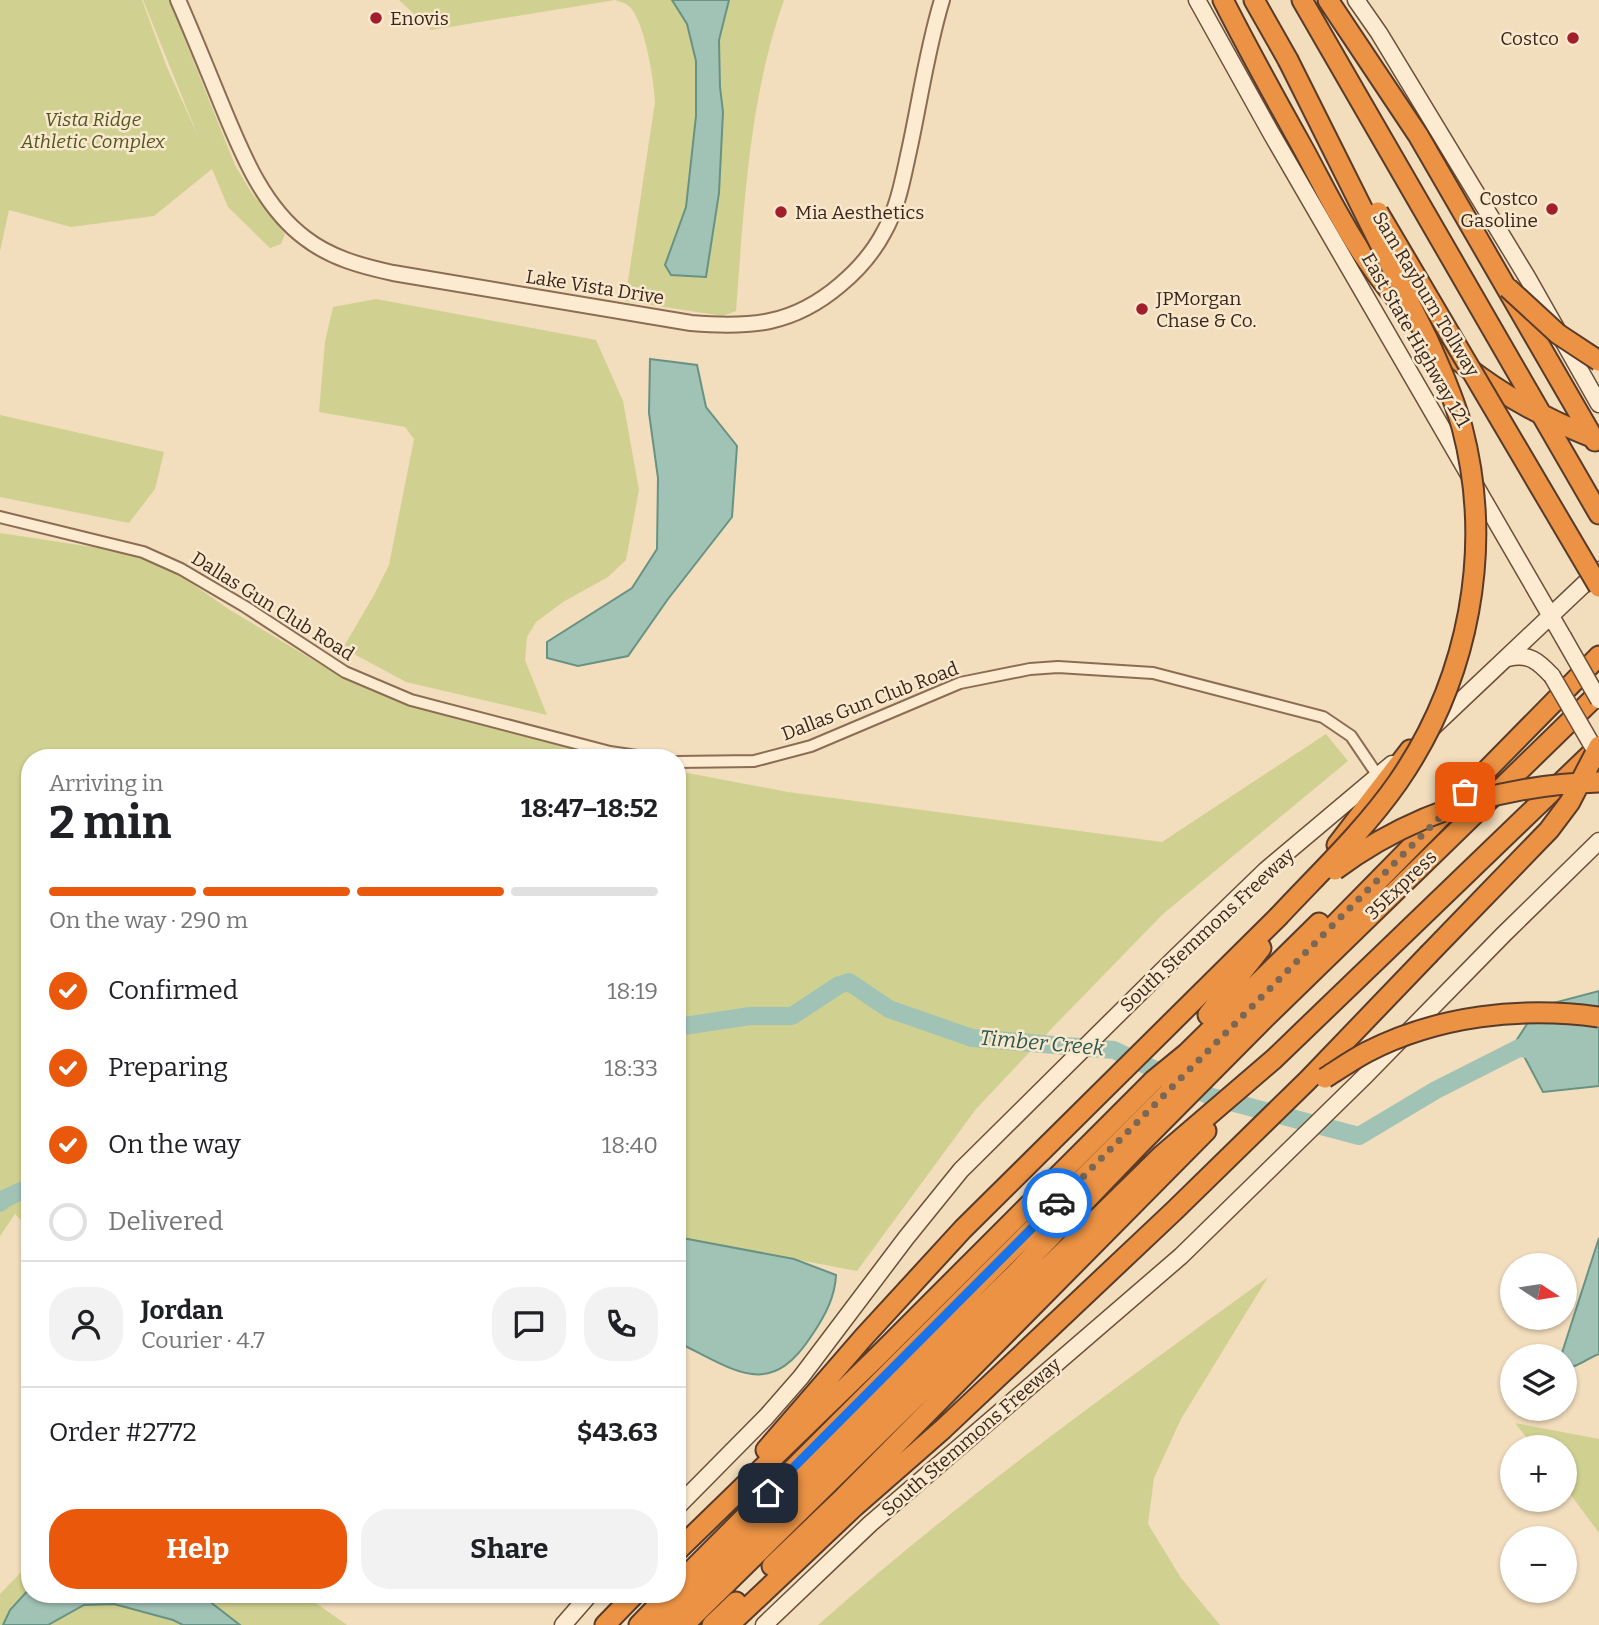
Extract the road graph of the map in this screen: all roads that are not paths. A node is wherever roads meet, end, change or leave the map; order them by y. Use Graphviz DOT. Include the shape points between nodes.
graph roads {
  1 [pos="178,0"];
  2 [pos="942,0"];
  3 [pos="1198,0"];
  4 [pos="1223,0"];
  5 [pos="1254,0"];
  6 [pos="1302,0"];
  7 [pos="1328,0"];
  8 [pos="1356,0"];
  9 [pos="1288,61"];
  10 [pos="1508,288"];
  11 [pos="1599,361"];
  12 [pos="1599,404"];
  13 [pos="1599,440"];
  14 [pos="1599,451"];
  15 [pos="1599,514"];
  16 [pos="0,517"];
  17 [pos="1599,570"];
  18 [pos="1599,587"];
  19 [pos="1550,616"];
  20 [pos="1599,656"];
  21 [pos="1508,658"];
  22 [pos="1599,693"];
  23 [pos="1599,700"];
  24 [pos="1420,738"];
  25 [pos="1599,746"];
  26 [pos="599,749"];
  27 [pos="1599,757"];
  28 [pos="686,762"];
  29 [pos="1378,776"];
  30 [pos="1599,782"];
  31 [pos="1599,841"];
  32 [pos="1278,917"];
  33 [pos="1243,1008"];
  34 [pos="1599,1017"];
  35 [pos="1265,1122"];
  36 [pos="1168,1160"];
  37 [pos="894,1378"];
  38 [pos="805,1456"];
  39 [pos="686,1498"];
  40 [pos="850,1501"];
  41 [pos="686,1543"];
  42 [pos="686,1577"];
  43 [pos="686,1596"];
  44 [pos="582,1603"];
  45 [pos="626,1603"];
  46 [pos="660,1603"];
  47 [pos="680,1603"];
  48 [pos="563,1625"];
  49 [pos="605,1625"];
  50 [pos="639,1625"];
  51 [pos="661,1625"];
  52 [pos="684,1625"];
  53 [pos="712,1625"];
  54 [pos="729,1625"];
  55 [pos="764,1625"];
  1 -- 2 [label="street, Lake Vista Drive" via="249,167 284,218 315,245 354,265 393,273 721,325 769,322 811,306 853,274 875,248 893,213 904,175"];
  3 -- 19 [label="main road, East State Highway 121"];
  4 -- 13 [label="highway, bridge" via="1363,256 1395,298 1471,371 1510,398"];
  5 -- 9 [label="highway, Sam Rayburn Tollway"];
  6 -- 15 [label="highway, Sam Rayburn Tollway"];
  7 -- 10 [label="highway" via="1418,135"];
  8 -- 12 [label="main road" via="1527,277"];
  9 -- 18 [label="highway, Sam Rayburn Tollway, bridge"];
  9 -- 32 [label="highway, bridge" via="1446,381 1468,457 1476,536 1464,640 1426,736 1372,816"];
  10 -- 11 [label="highway, bridge" via="1558,334"];
  10 -- 14 [label="highway, bridge"];
  16 -- 26 [label="street, Dallas Gun Club Road" via="143,552 244,606 345,672 411,700"];
  17 -- 19 [label="main road, South Stemmons Freeway"];
  19 -- 21 [label="main road, South Stemmons Freeway"];
  19 -- 23 [label="main road, East State Highway 121, bridge"];
  20 -- 33 [label="highway" via="1403,855"];
  21 -- 24 [label="main road, South Stemmons Freeway"];
  21 -- 27 [label="main road, bridge" via="1533,658 1552,676"];
  22 -- 33 [label="highway, 35Express"];
  24 -- 29 [label="main road, South Stemmons Freeway"];
  24 -- 33 [label="highway" via="1382,784"];
  25 -- 35 [label="highway, bridge" via="1570,802 1549,830"];
  25 -- 36 [label="highway"];
  28 -- 29 [label="street, Dallas Gun Club Road" via="754,761 811,746 960,683 1058,667 1153,673 1323,717 1351,736"];
  29 -- 39 [label="main road, South Stemmons Freeway" via="1266,870 961,1170 766,1418"];
  30 -- 32 [label="highway, bridge" via="1532,787 1441,810 1354,855"];
  31 -- 55 [label="main road, South Stemmons Freeway" via="1181,1256 870,1524"];
  32 -- 38 [label="highway" via="1008,1183 863,1338"];
  33 -- 37 [label="highway" via="1014,1275"];
  33 -- 37 [label="highway" via="1154,1080 1109,1124"];
  34 -- 35 [label="highway, bridge" via="1510,1013 1440,1025 1367,1052"];
  35 -- 40 [label="highway" via="943,1429"];
  36 -- 37 [label="highway"];
  36 -- 40 [label="highway"];
  37 -- 38 [label="highway"];
  37 -- 38 [label="highway"];
  38 -- 41 [label="highway"];
  38 -- 42 [label="highway"];
  38 -- 43 [label="highway"];
  38 -- 52 [label="highway"];
  40 -- 53 [label="highway"];
  40 -- 54 [label="highway"];
  44 -- 48 [label="main road"];
  45 -- 49 [label="highway"];
  46 -- 50 [label="highway"];
  47 -- 51 [label="highway"];
}
